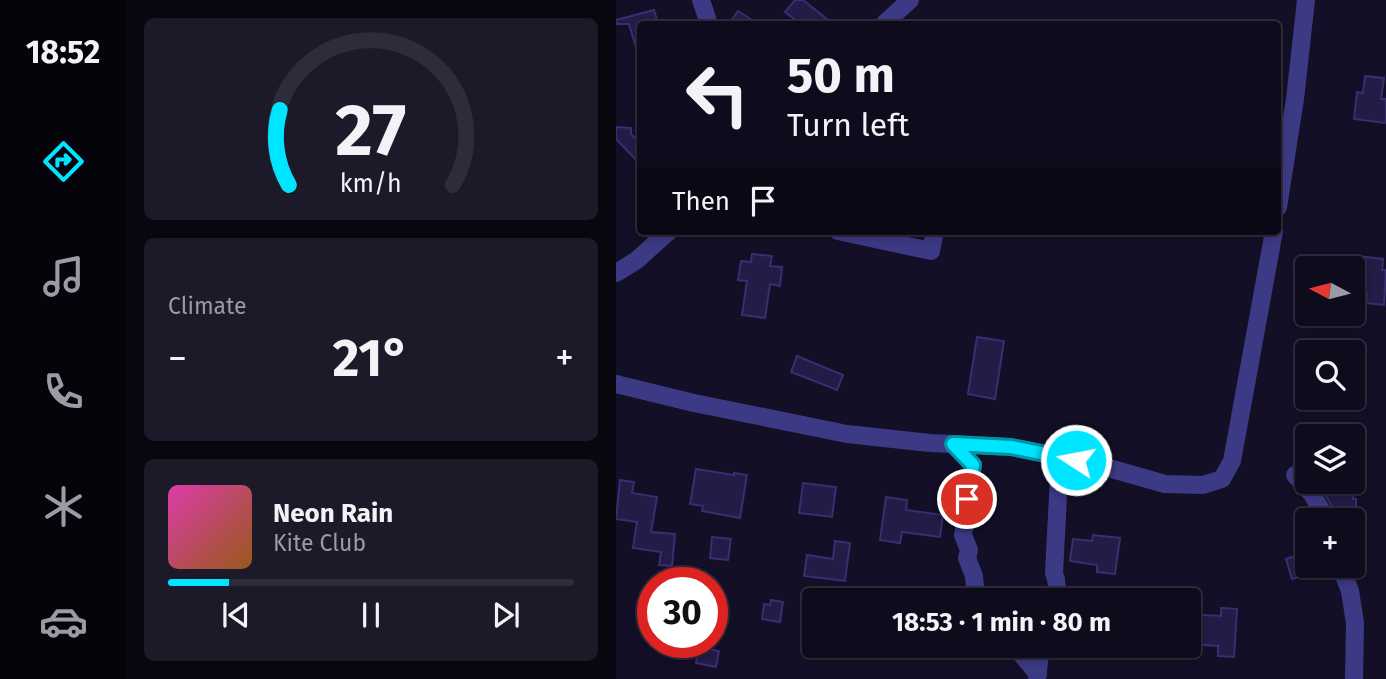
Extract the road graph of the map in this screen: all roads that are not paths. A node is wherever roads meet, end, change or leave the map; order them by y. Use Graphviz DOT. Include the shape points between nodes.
graph roads {
  1 [pos="701,0"];
  2 [pos="910,0"];
  3 [pos="1306,0"];
  4 [pos="708,21"];
  5 [pos="887,21"];
  6 [pos="1281,187"];
  7 [pos="664,235"];
  8 [pos="857,235"];
  9 [pos="934,235"];
  10 [pos="1273,235"];
  11 [pos="616,273"];
  12 [pos="616,384"];
  13 [pos="953,444"];
  14 [pos="1060,457"];
  15 [pos="1345,578"];
  16 [pos="975,588"];
  17 [pos="1056,588"];
  18 [pos="1024,658"];
  19 [pos="1039,658"];
  20 [pos="1037,676"];
  21 [pos="1354,679"];
  1 -- 4 [label="street"];
  2 -- 5 [label="street"];
  3 -- 6 [label="street"];
  7 -- 11 [label="street"];
  8 -- 9 [label="street" via="931,251"];
  10 -- 14 [label="street" via="1232,461 1222,479 1203,485 1166,484"];
  12 -- 13 [label="street" via="847,434"];
  13 -- 14 [label="street" via="1011,447"];
  13 -- 16 [label="street" via="973,465 963,535"];
  14 -- 17 [label="street"];
  15 -- 21 [label="street" via="1355,623"];
  18 -- 20 [label="street"];
  19 -- 20 [label="street"];
}
